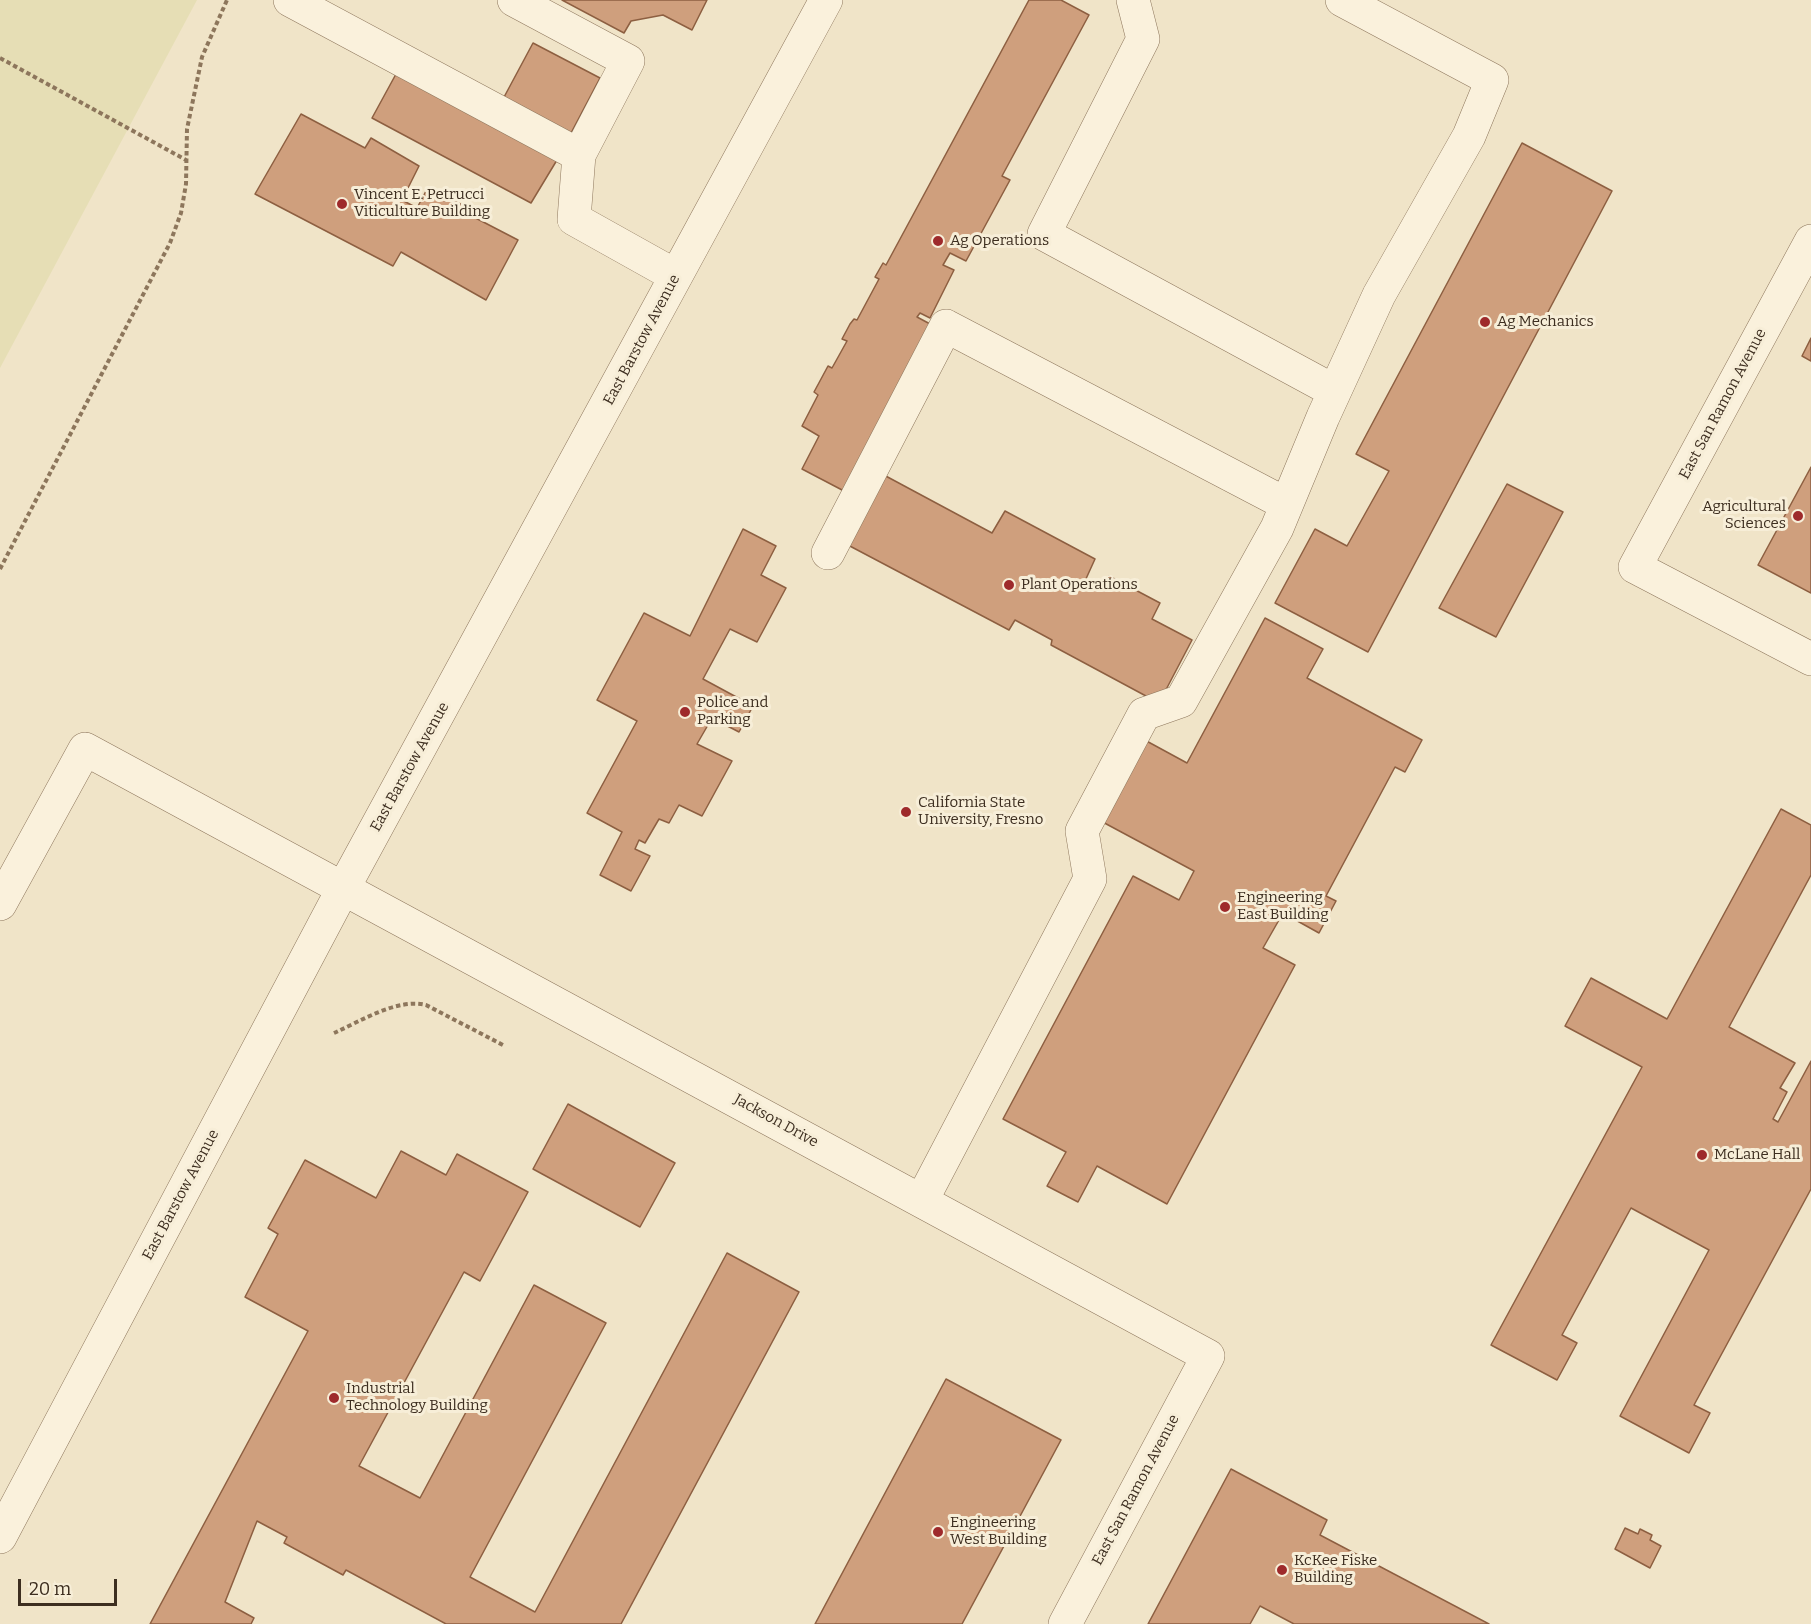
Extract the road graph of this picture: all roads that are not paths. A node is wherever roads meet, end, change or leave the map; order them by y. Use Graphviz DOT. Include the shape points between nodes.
graph roads {
  1 [pos="290,0"];
  2 [pos="514,0"];
  3 [pos="826,0"];
  4 [pos="1133,0"];
  5 [pos="1342,0"];
  6 [pos="579,155"];
  7 [pos="1811,241"];
  8 [pos="676,276"];
  9 [pos="1334,391"];
  10 [pos="1286,504"];
  11 [pos="828,553"];
  12 [pos="1811,659"];
  13 [pos="344,887"];
  14 [pos="0,904"];
  15 [pos="921,1200"];
  16 [pos="1208,1356"];
  17 [pos="0,1537"];
  18 [pos="1065,1624"];
  1 -- 6 [label="street"];
  2 -- 6 [label="street" via="628,61"];
  3 -- 8 [label="street, East Barstow Avenue"];
  4 -- 9 [label="street" via="1143,39 1044,234"];
  5 -- 9 [label="street" via="1492,80 1469,136 1379,295"];
  6 -- 8 [label="street" via="574,219"];
  7 -- 12 [label="street, East San Ramon Avenue" via="1635,567"];
  8 -- 13 [label="street, East Barstow Avenue"];
  9 -- 10 [label="street"];
  10 -- 11 [label="street" via="946,326"];
  10 -- 15 [label="street" via="1277,528 1181,701 1144,714 1134,731 1082,831 1090,879"];
  13 -- 14 [label="street, Jackson Drive" via="85,749"];
  13 -- 15 [label="street, Jackson Drive"];
  13 -- 17 [label="street, East Barstow Avenue"];
  15 -- 16 [label="street, Jackson Drive"];
  16 -- 18 [label="street, East San Ramon Avenue"];
}
